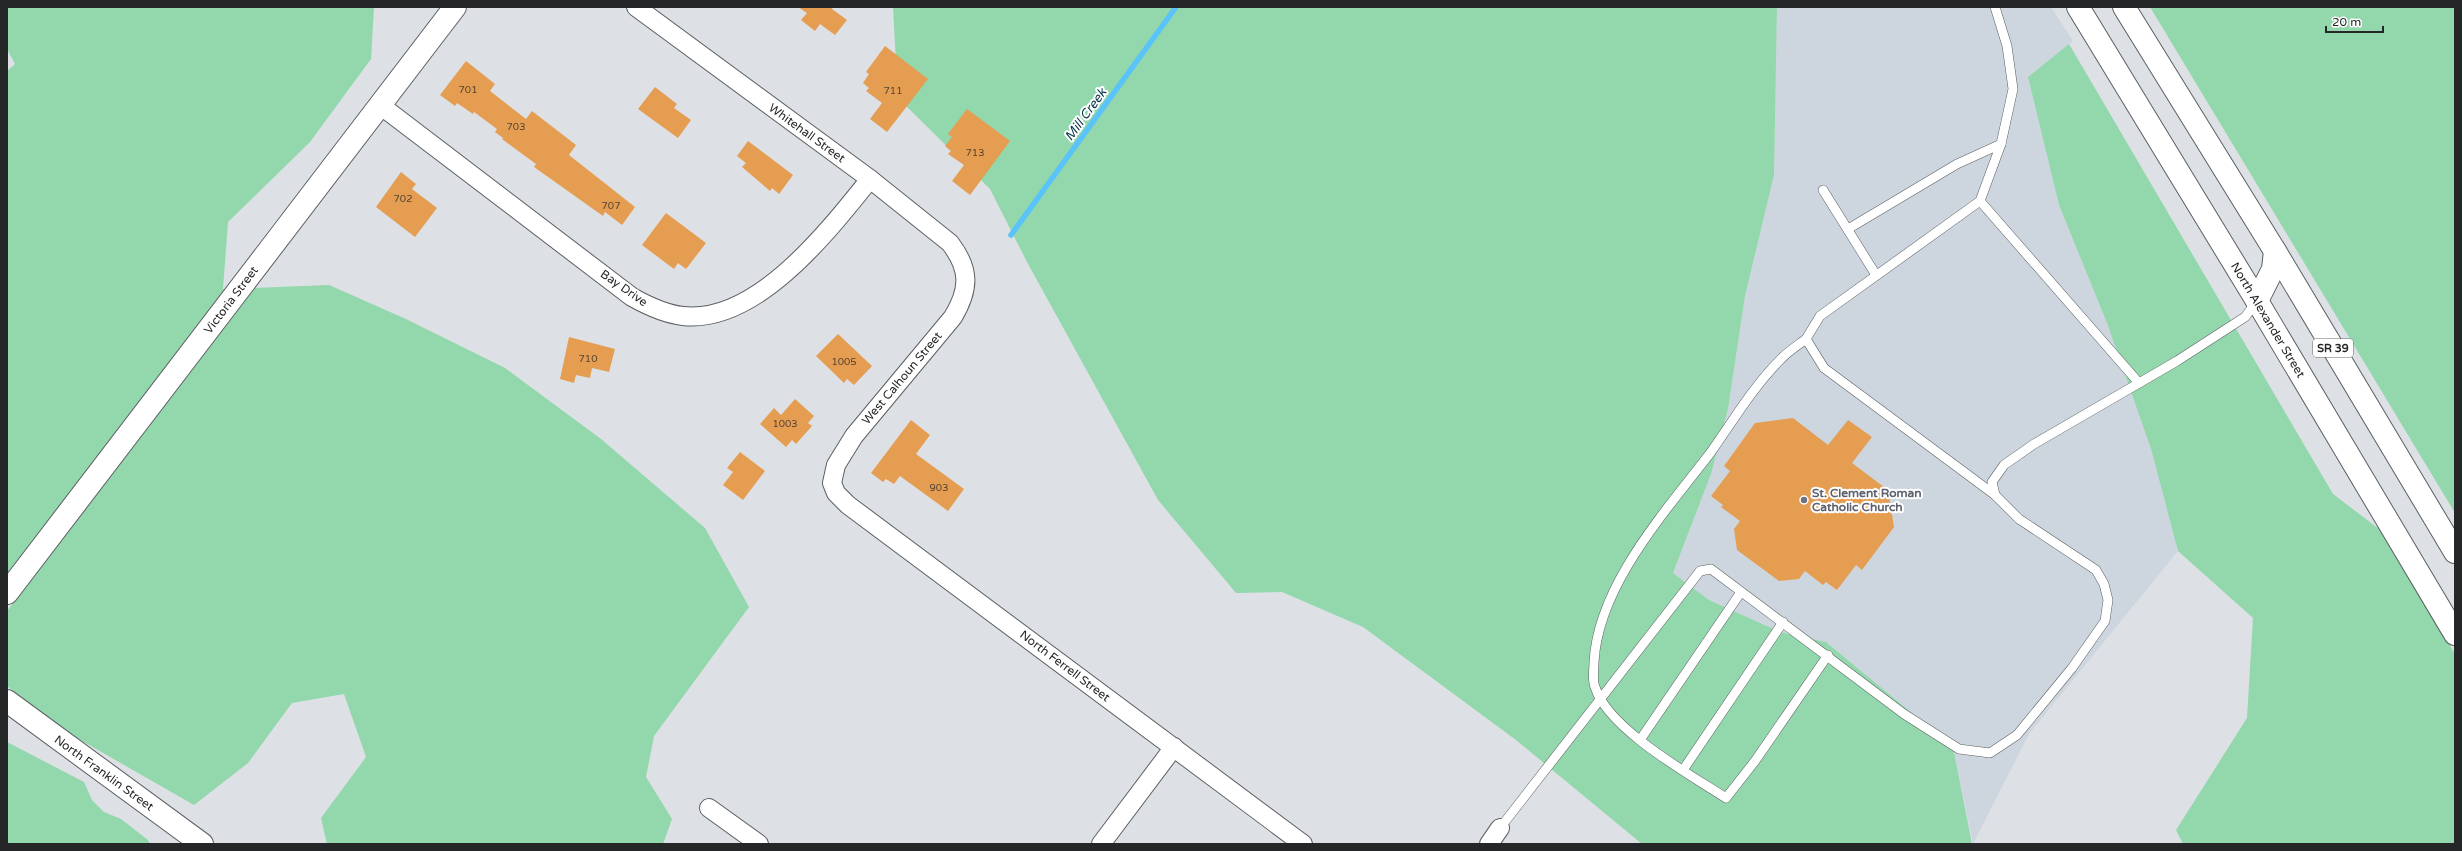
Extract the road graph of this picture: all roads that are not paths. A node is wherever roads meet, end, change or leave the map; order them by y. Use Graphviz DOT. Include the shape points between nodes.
graph roads {
  1 [pos="455,7"];
  2 [pos="636,7"];
  3 [pos="1995,7"];
  4 [pos="2078,7"];
  5 [pos="2124,7"];
  6 [pos="380,105"];
  7 [pos="2001,144"];
  8 [pos="870,179"];
  9 [pos="1823,190"];
  10 [pos="1980,201"];
  11 [pos="1848,229"];
  12 [pos="2275,251"];
  13 [pos="965,271"];
  14 [pos="1876,275"];
  15 [pos="2257,301"];
  16 [pos="1806,339"];
  17 [pos="2139,383"];
  18 [pos="832,483"];
  19 [pos="1995,495"];
  20 [pos="2455,552"];
  21 [pos="1741,592"];
  22 [pos="7,593"];
  23 [pos="1783,622"];
  24 [pos="2455,634"];
  25 [pos="1828,655"];
  26 [pos="1600,698"];
  27 [pos="7,701"];
  28 [pos="1640,740"];
  29 [pos="1174,747"];
  30 [pos="1683,770"];
  31 [pos="709,808"];
  32 [pos="1500,828"];
  33 [pos="202,844"];
  34 [pos="759,844"];
  35 [pos="1101,844"];
  36 [pos="1303,844"];
  37 [pos="1488,844"];
  1 -- 6 [label="main road, Victoria Street"];
  2 -- 8 [label="street, Whitehall Street"];
  3 -- 7 [label="lane" via="2007,46 2013,89"];
  4 -- 15 [label="main road, North Alexander Street"];
  5 -- 12 [label="main road, SR 39"];
  6 -- 8 [label="street, Bay Drive" via="632,297 658,310 685,316 704,315 738,304 775,283 832,226"];
  6 -- 22 [label="main road, Victoria Street"];
  7 -- 10 [label="lane"];
  7 -- 11 [label="lane" via="1957,164"];
  8 -- 13 [label="street, Whitehall Street" via="950,243 960,256"];
  9 -- 11 [label="lane"];
  10 -- 14 [label="lane"];
  10 -- 17 [label="lane"];
  11 -- 14 [label="lane"];
  12 -- 15 [label="main road" via="2273,269"];
  12 -- 20 [label="main road, SR 39"];
  13 -- 18 [label="street, West Calhoun Street" via="966,287 962,304 854,436 836,465"];
  14 -- 16 [label="lane" via="1820,316"];
  15 -- 17 [label="lane" via="2245,317"];
  15 -- 24 [label="main road, North Alexander Street"];
  16 -- 19 [label="lane" via="1824,368"];
  16 -- 26 [label="lane" via="1780,359 1758,385 1650,532 1623,574 1606,611 1595,645 1594,686"];
  17 -- 19 [label="lane" via="2034,444 2004,465 1992,482"];
  18 -- 29 [label="street, North Ferrell Street" via="836,493 848,505"];
  19 -- 25 [label="lane" via="2019,519 2096,570 2104,584 2108,600 2105,621 2072,668 2017,735 1990,753 1959,749 1904,714"];
  21 -- 23 [label="lane"];
  21 -- 26 [label="lane" via="1711,569 1700,570"];
  21 -- 28 [label="lane"];
  23 -- 25 [label="lane"];
  23 -- 30 [label="lane"];
  25 -- 30 [label="lane" via="1755,761 1726,798"];
  26 -- 28 [label="lane" via="1606,708"];
  26 -- 32 [label="lane"];
  27 -- 33 [label="main road, North Franklin Street"];
  28 -- 30 [label="lane"];
  29 -- 35 [label="street"];
  29 -- 36 [label="street, North Ferrell Street"];
  31 -- 34 [label="street"];
  32 -- 37 [label="street"];
}
